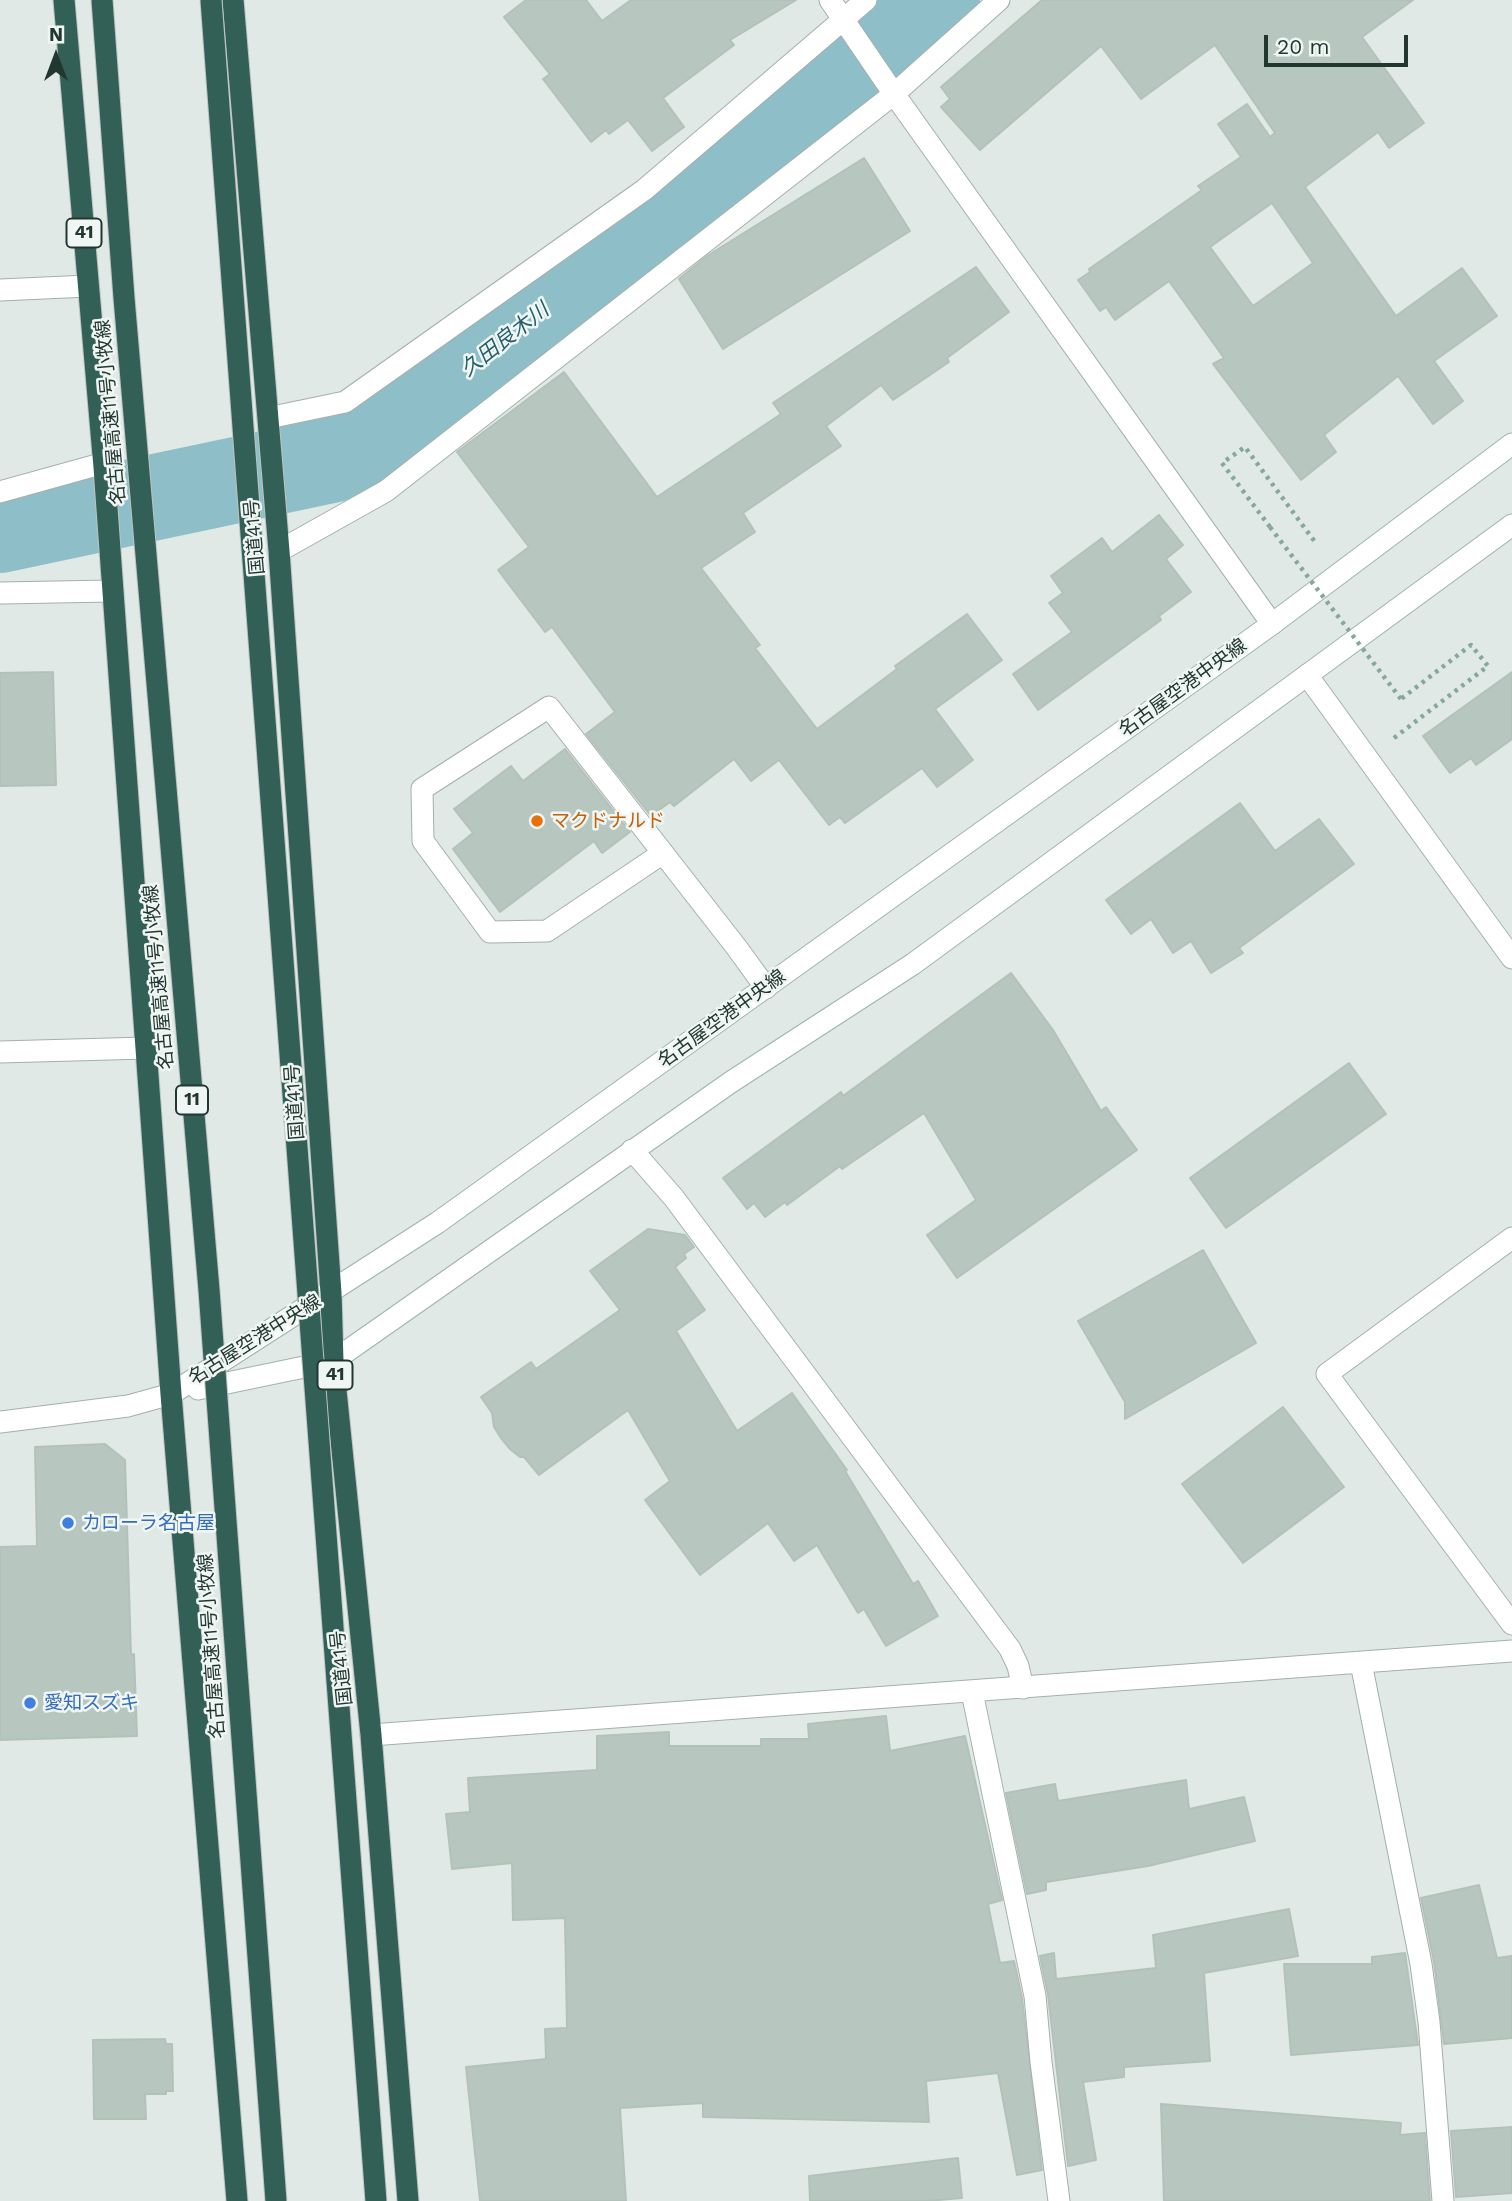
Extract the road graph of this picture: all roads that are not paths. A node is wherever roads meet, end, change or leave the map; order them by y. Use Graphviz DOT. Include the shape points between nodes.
graph roads {
  1 [pos="64,0"];
  2 [pos="102,0"];
  3 [pos="211,0"];
  4 [pos="233,0"];
  5 [pos="830,0"];
  6 [pos="866,0"];
  7 [pos="999,0"];
  8 [pos="846,21"];
  9 [pos="893,92"];
  10 [pos="88,286"];
  11 [pos="0,290"];
  12 [pos="268,420"];
  13 [pos="1512,444"];
  14 [pos="104,465"];
  15 [pos="0,492"];
  16 [pos="1512,525"];
  17 [pos="278,549"];
  18 [pos="112,589"];
  19 [pos="0,593"];
  20 [pos="1272,624"];
  21 [pos="1307,675"];
  22 [pos="663,853"];
  23 [pos="1512,957"];
  24 [pos="766,988"];
  25 [pos="146,1048"];
  26 [pos="0,1052"];
  27 [pos="632,1150"];
  28 [pos="1512,1238"];
  29 [pos="331,1293"];
  30 [pos="333,1361"];
  31 [pos="171,1394"];
  32 [pos="0,1422"];
  33 [pos="1512,1624"];
  34 [pos="1512,1651"];
  35 [pos="1361,1663"];
  36 [pos="1023,1688"];
  37 [pos="972,1692"];
  38 [pos="371,1735"];
  39 [pos="237,2201"];
  40 [pos="276,2201"];
  41 [pos="376,2201"];
  42 [pos="408,2201"];
  43 [pos="1059,2201"];
  44 [pos="1443,2201"];
  1 -- 10 [label="highway, 41"];
  2 -- 40 [label="highway, 名古屋高速11号小牧線 / 11, bridge" via="208,1276"];
  3 -- 41 [label="highway, bridge"];
  4 -- 12 [label="highway, 国道41号 / 41"];
  5 -- 8 [label="street"];
  6 -- 8 [label="street"];
  7 -- 9 [label="street"];
  8 -- 9 [label="street"];
  8 -- 12 [label="street" via="644,190 345,402"];
  9 -- 17 [label="street" via="386,492"];
  9 -- 20 [label="street"];
  10 -- 11 [label="street"];
  10 -- 14 [label="highway, 41"];
  12 -- 17 [label="highway, 国道41号 / 41"];
  13 -- 20 [label="street, 名古屋空港中央線"];
  14 -- 15 [label="street"];
  14 -- 18 [label="highway, 41"];
  16 -- 21 [label="street, 名古屋空港中央線"];
  17 -- 29 [label="highway, 国道41号 / 41"];
  18 -- 19 [label="street"];
  18 -- 25 [label="highway, 41"];
  20 -- 24 [label="street, 名古屋空港中央線"];
  21 -- 23 [label="street"];
  21 -- 27 [label="street, 名古屋空港中央線" via="913,964"];
  22 -- 22 [label="street" via="547,931 490,932 423,841 422,789 549,707"];
  22 -- 24 [label="street"];
  24 -- 29 [label="street, 名古屋空港中央線" via="437,1223"];
  25 -- 26 [label="street"];
  25 -- 31 [label="highway, 41"];
  27 -- 30 [label="street, 名古屋空港中央線"];
  27 -- 36 [label="street" via="674,1198 1010,1649"];
  28 -- 33 [label="street" via="1327,1374"];
  29 -- 30 [label="highway, 国道41号 / 41"];
  29 -- 31 [label="street, 名古屋空港中央線"];
  30 -- 31 [label="street, 名古屋空港中央線"];
  30 -- 38 [label="highway, 国道41号 / 41"];
  31 -- 32 [label="street" via="128,1406"];
  31 -- 39 [label="highway, 41"];
  34 -- 35 [label="street"];
  35 -- 36 [label="street"];
  35 -- 44 [label="street" via="1421,1964"];
  36 -- 37 [label="street"];
  37 -- 38 [label="street"];
  37 -- 43 [label="street" via="1035,1996"];
  38 -- 42 [label="highway, 国道41号 / 41"];
}
